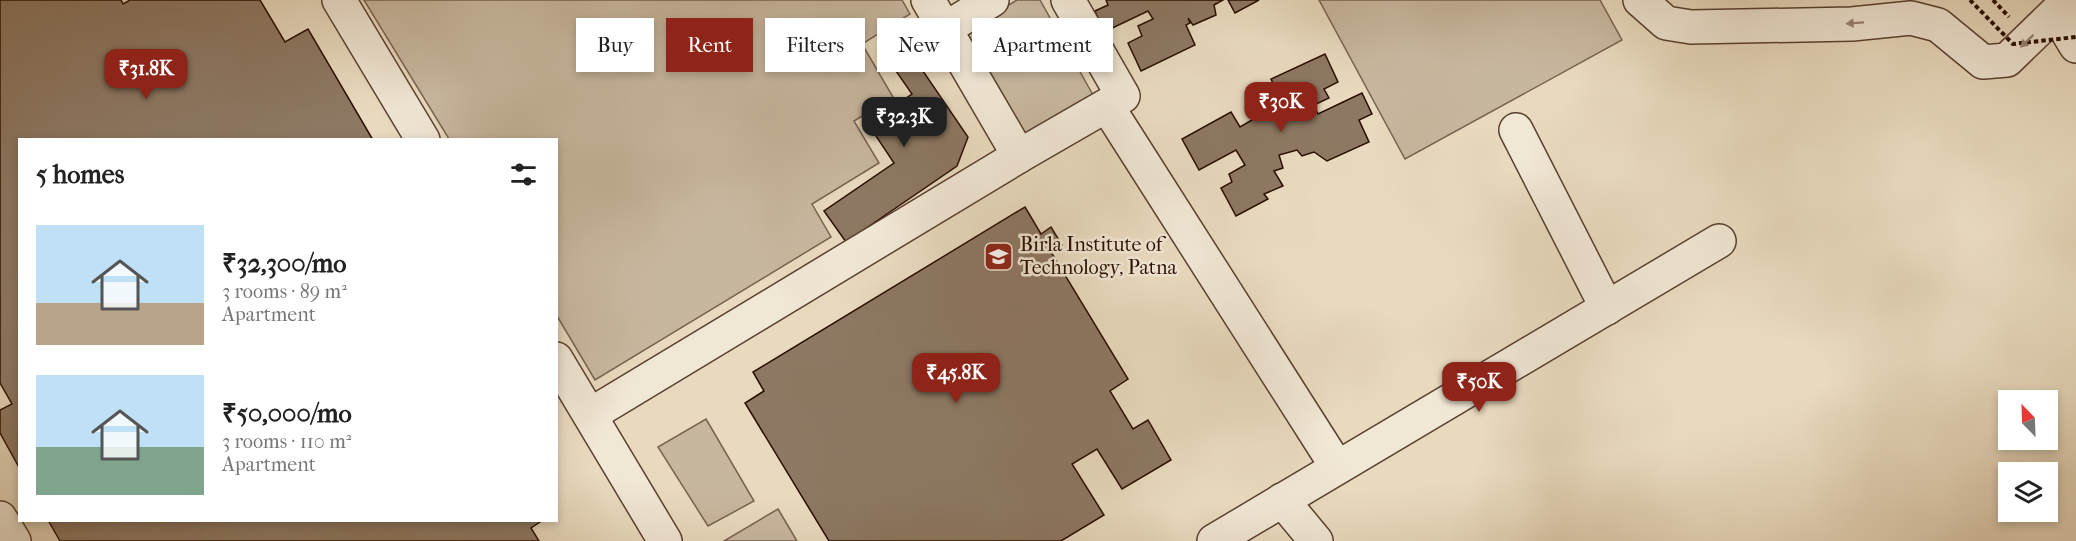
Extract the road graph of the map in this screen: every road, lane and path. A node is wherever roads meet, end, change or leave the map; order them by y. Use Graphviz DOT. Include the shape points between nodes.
graph roads {
  1 [pos="339,0"];
  2 [pos="928,0"];
  3 [pos="992,0"];
  4 [pos="1068,0"];
  5 [pos="1640,0"];
  6 [pos="1970,0"];
  7 [pos="2067,17"];
  8 [pos="939,18"];
  9 [pos="960,20"];
  10 [pos="2076,46"];
  11 [pos="960,55"];
  12 [pos="1107,106"];
  13 [pos="1516,130"];
  14 [pos="422,138"];
  15 [pos="1019,156"];
  16 [pos="1719,242"];
  17 [pos="1607,308"];
  18 [pos="558,362"];
  19 [pos="590,415"];
  20 [pos="1337,467"];
  21 [pos="1282,500"];
  22 [pos="0,518"];
  23 [pos="14,541"];
  24 [pos="666,541"];
  25 [pos="1214,541"];
  26 [pos="1316,541"];
  1 -- 14 [label="street"];
  2 -- 8 [label="street"];
  3 -- 9 [label="street"];
  4 -- 12 [label="street" via="1123,96"];
  7 -- 5 [label="street, one-way" via="2007,60 1983,62 1938,25 1911,18 1852,24 1691,27 1666,23"];
  6 -- 7 [label="path, bridge" via="2013,44"];
  7 -- 10 [label="street"];
  11 -- 15 [label="street"];
  12 -- 15 [label="street"];
  12 -- 20 [label="street"];
  13 -- 17 [label="street"];
  15 -- 19 [label="street"];
  16 -- 17 [label="street"];
  17 -- 20 [label="street"];
  18 -- 19 [label="street"];
  19 -- 24 [label="street"];
  20 -- 21 [label="street"];
  21 -- 25 [label="street"];
  21 -- 26 [label="street"];
  22 -- 23 [label="street"];
}
